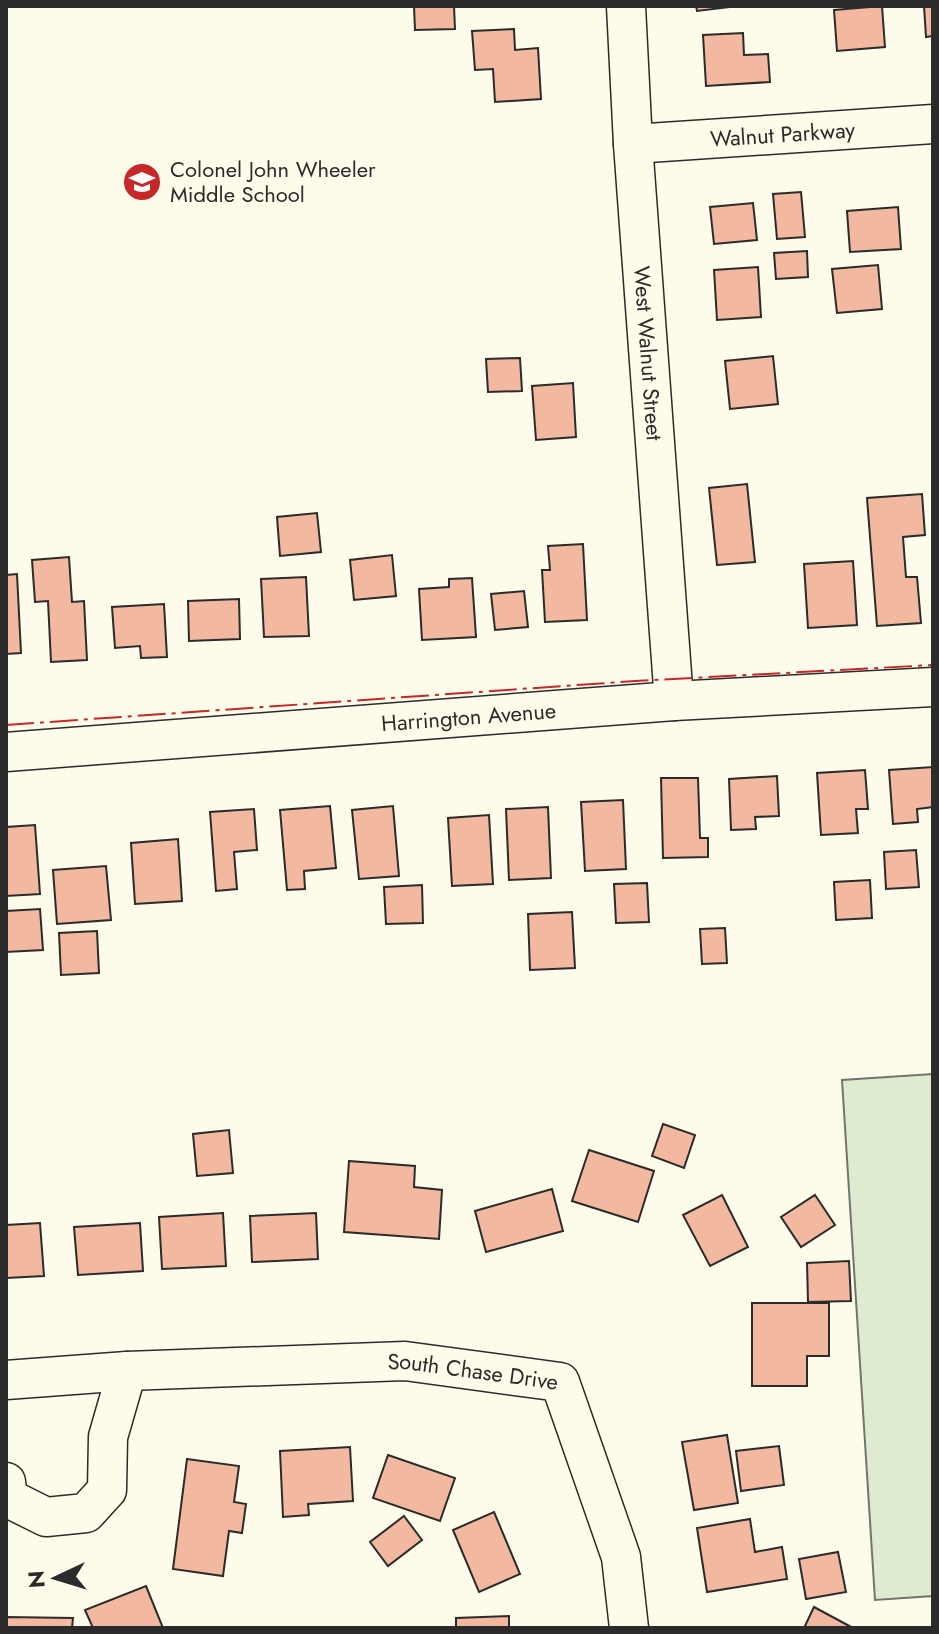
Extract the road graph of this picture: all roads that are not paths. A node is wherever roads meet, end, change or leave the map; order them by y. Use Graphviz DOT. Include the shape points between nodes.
graph roads {
  1 [pos="626,6"];
  2 [pos="933,124"];
  3 [pos="633,144"];
  4 [pos="933,687"];
  5 [pos="674,701"];
  6 [pos="6,752"];
  7 [pos="127,1371"];
  8 [pos="6,1380"];
  9 [pos="6,1482"];
  10 [pos="629,1628"];
  1 -- 3 [label="street, West Walnut Street"];
  2 -- 3 [label="street, Walnut Parkway"];
  3 -- 5 [label="street, West Walnut Street"];
  4 -- 5 [label="street, Harrington Avenue"];
  5 -- 6 [label="street, Harrington Avenue"];
  7 -- 8 [label="street, South Chase Drive"];
  7 -- 9 [label="street" via="108,1437 107,1490 86,1513 46,1517 8,1498"];
  7 -- 10 [label="street, South Chase Drive" via="405,1361 560,1382 621,1557"];
}
